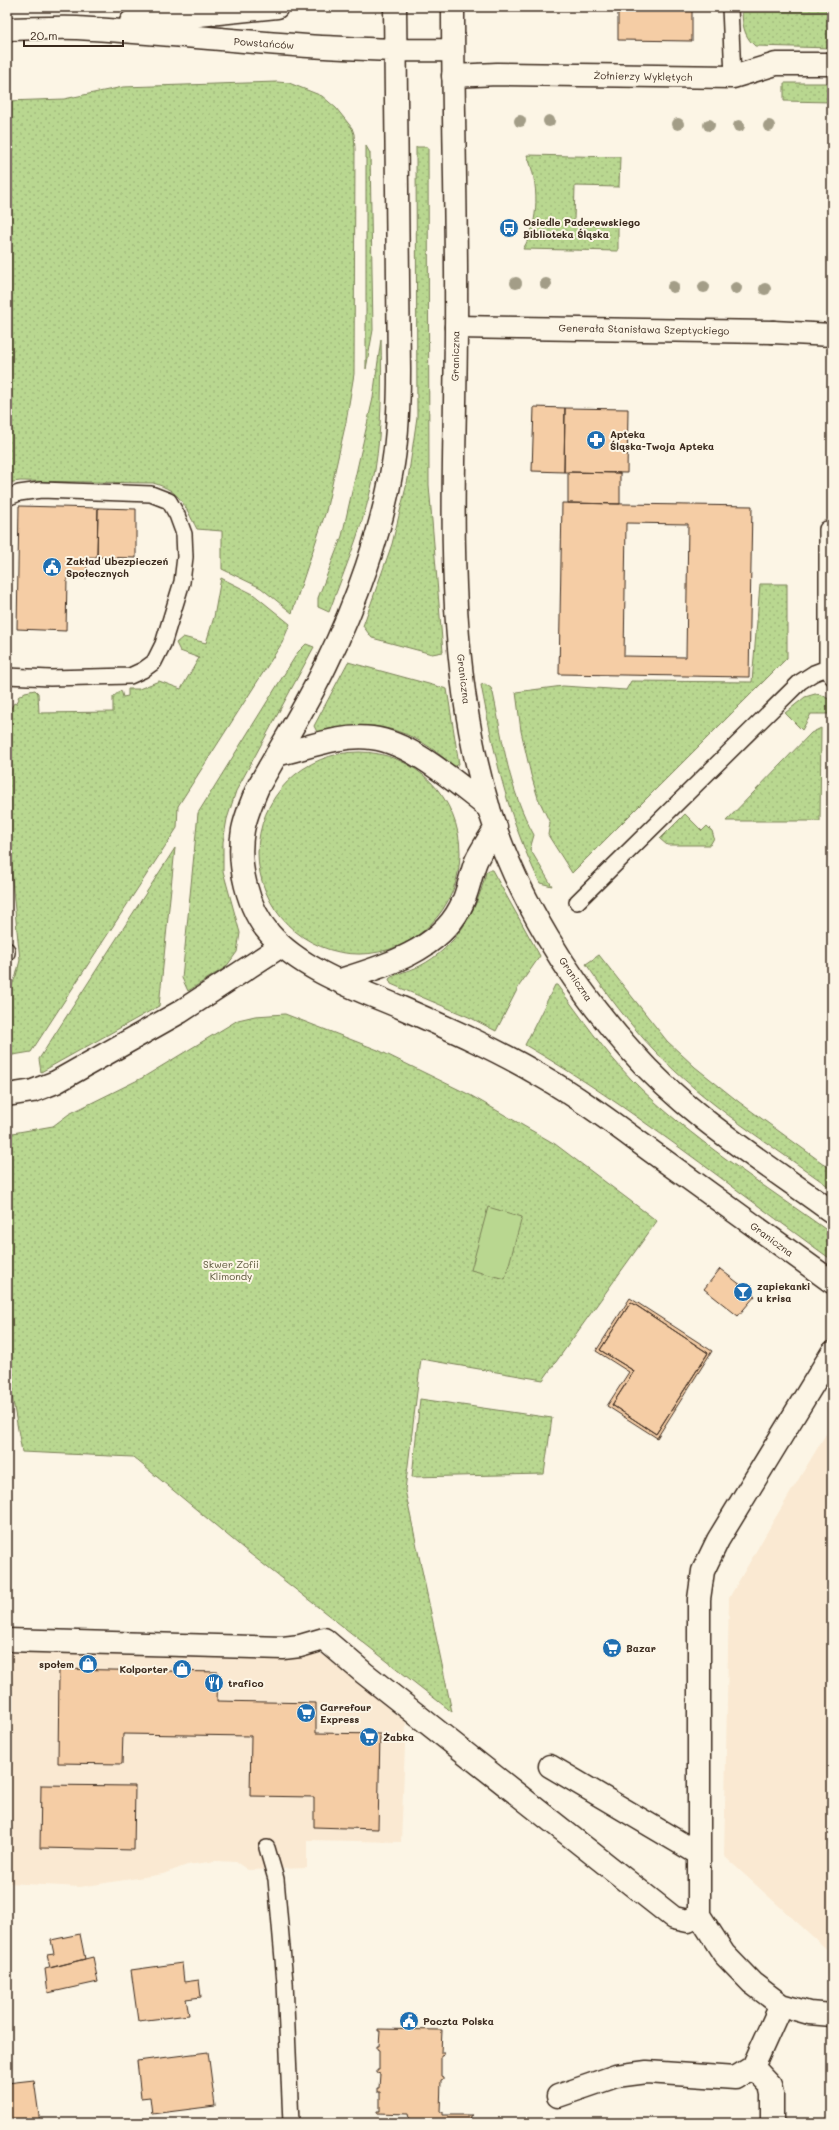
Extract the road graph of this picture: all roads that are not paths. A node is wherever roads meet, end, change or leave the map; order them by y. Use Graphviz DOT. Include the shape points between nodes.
graph roads {
  1 [pos="277,7"];
  2 [pos="395,7"];
  3 [pos="453,7"];
  4 [pos="730,7"];
  5 [pos="7,28"];
  6 [pos="76,28"];
  7 [pos="453,50"];
  8 [pos="396,51"];
  9 [pos="832,64"];
  10 [pos="453,76"];
  11 [pos="733,77"];
  12 [pos="456,327"];
  13 [pos="832,335"];
  14 [pos="7,498"];
  15 [pos="827,529"];
  16 [pos="829,672"];
  17 [pos="7,676"];
  18 [pos="276,755"];
  19 [pos="493,818"];
  20 [pos="577,902"];
  21 [pos="281,946"];
  22 [pos="340,980"];
  23 [pos="7,1095"];
  24 [pos="832,1212"];
  25 [pos="832,1282"];
  26 [pos="832,1353"];
  27 [pos="7,1640"];
  28 [pos="550,1766"];
  29 [pos="267,1848"];
  30 [pos="699,1854"];
  31 [pos="699,1915"];
  32 [pos="781,2005"];
  33 [pos="832,2015"];
  34 [pos="752,2067"];
  35 [pos="558,2096"];
  36 [pos="290,2123"];
  37 [pos="772,2123"];
  1 -- 6 [label="street, Powstańców"];
  2 -- 8 [label="street"];
  3 -- 7 [label="street, Graniczna"];
  4 -- 11 [label="lane"];
  5 -- 6 [label="street, Powstańców"];
  6 -- 8 [label="street, Powstańców" via="291,46"];
  7 -- 8 [label="street, Powstańców"];
  7 -- 10 [label="street, Graniczna"];
  8 -- 18 [label="street" via="399,406 393,464 383,509 357,590 326,665"];
  9 -- 11 [label="street, Żołnierzy Wyklętych" via="776,64"];
  10 -- 11 [label="street, Żołnierzy Wyklętych" via="497,74"];
  10 -- 12 [label="street, Graniczna"];
  12 -- 13 [label="street, Generała Stanisława Szeptyckiego"];
  12 -- 19 [label="street, Graniczna" via="454,536 458,633 469,718"];
  14 -- 17 [label="lane" via="19,493 41,490 151,494 169,501 184,534 185,557 182,582 163,644 154,662 143,670 130,676"];
  15 -- 16 [label="lane"];
  16 -- 20 [label="lane" via="814,673 800,682"];
  18 -- 19 [label="street" via="343,739 382,740 416,755"];
  18 -- 21 [label="street, Graniczna" via="251,804 243,831 242,848 244,878 253,905 268,933"];
  19 -- 22 [label="street" via="460,908 445,929 422,946 384,966"];
  19 -- 24 [label="street, Graniczna" via="517,879 543,926 582,989 630,1050 657,1080 683,1101"];
  21 -- 22 [label="street, Graniczna"];
  21 -- 23 [label="street" via="180,1012 56,1082 33,1091"];
  22 -- 25 [label="street, Graniczna" via="464,1035 544,1077 595,1110"];
  26 -- 30 [label="street" via="718,1540 703,1571 699,1598"];
  27 -- 31 [label="street" via="283,1648 324,1639 674,1918 688,1920"];
  28 -- 30 [label="street"];
  29 -- 36 [label="lane" via="276,1879 285,1982"];
  30 -- 31 [label="street"];
  31 -- 32 [label="street" via="724,1954 752,1983"];
  32 -- 33 [label="street" via="809,2013"];
  32 -- 34 [label="street"];
  34 -- 35 [label="street" via="735,2078 646,2072 621,2076"];
  34 -- 37 [label="street" via="770,2085"];
}
